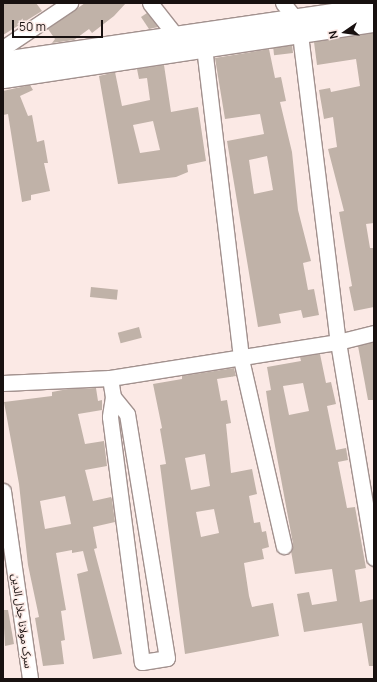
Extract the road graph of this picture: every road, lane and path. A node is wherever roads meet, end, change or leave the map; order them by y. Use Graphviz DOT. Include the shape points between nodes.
graph roads {
  1 [pos="70,3"];
  2 [pos="150,3"];
  3 [pos="374,7"];
  4 [pos="292,18"];
  5 [pos="374,22"];
  6 [pos="176,36"];
  7 [pos="204,47"];
  8 [pos="3,48"];
  9 [pos="3,61"];
  10 [pos="3,78"];
  11 [pos="374,333"];
  12 [pos="338,342"];
  13 [pos="241,359"];
  14 [pos="110,378"];
  15 [pos="3,383"];
  16 [pos="113,396"];
  17 [pos="3,492"];
  18 [pos="284,546"];
  19 [pos="374,558"];
  20 [pos="30,679"];
  1 -- 8 [label="street"];
  2 -- 6 [label="street"];
  3 -- 4 [label="main road"];
  4 -- 5 [label="main road"];
  4 -- 6 [label="main road"];
  4 -- 7 [label="main road"];
  4 -- 12 [label="street"];
  6 -- 9 [label="main road"];
  7 -- 10 [label="main road"];
  7 -- 13 [label="street"];
  11 -- 12 [label="street"];
  12 -- 13 [label="street"];
  12 -- 19 [label="street"];
  13 -- 14 [label="street"];
  13 -- 18 [label="street"];
  14 -- 15 [label="street"];
  14 -- 16 [label="street"];
  16 -- 16 [label="street" via="127,414 167,658 142,662 110,417"];
  17 -- 20 [label="street, سرک مولانا جلال الدین"];
}
